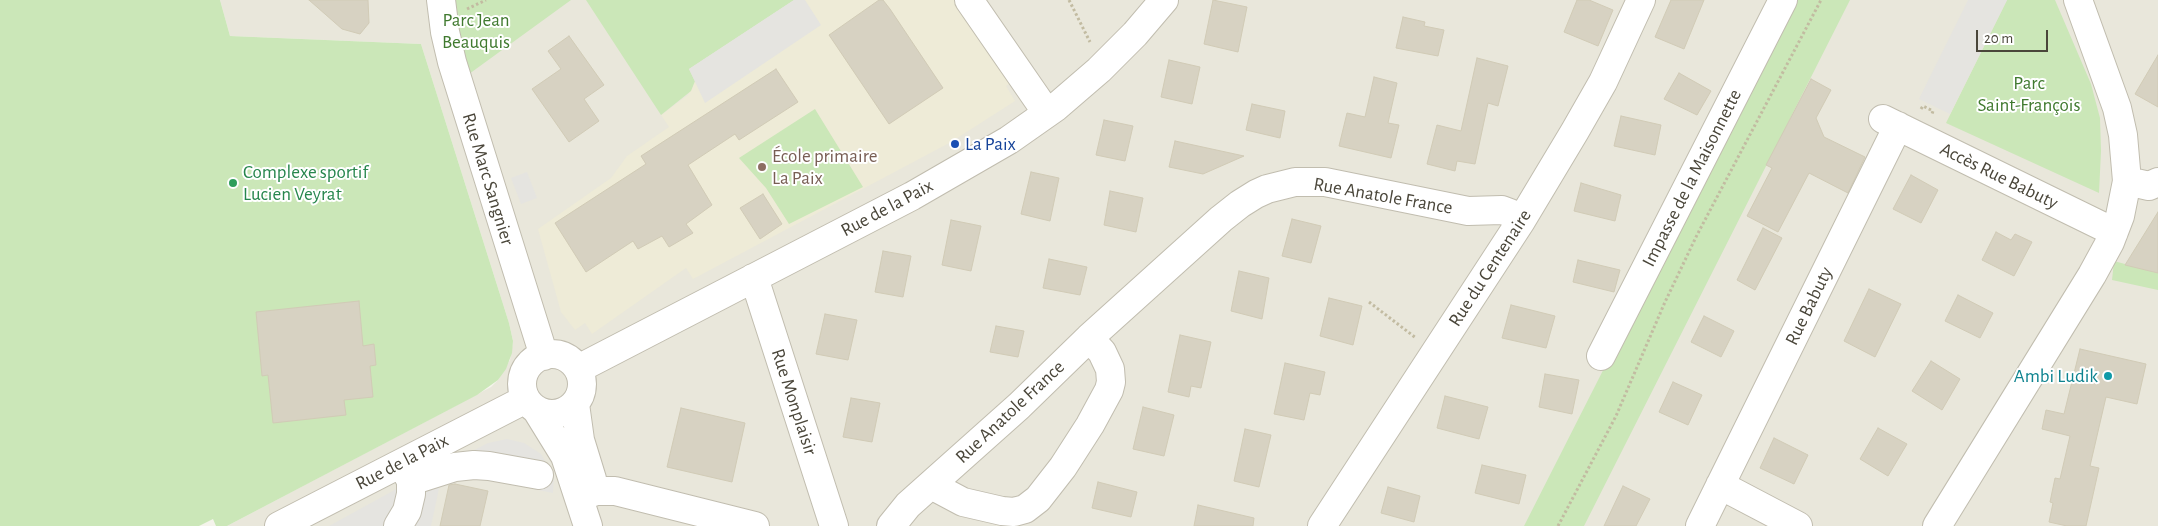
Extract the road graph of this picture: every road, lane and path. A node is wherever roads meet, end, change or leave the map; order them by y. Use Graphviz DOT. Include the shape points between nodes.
graph roads {
  1 [pos="442,0"];
  2 [pos="969,0"];
  3 [pos="1069,0"];
  4 [pos="1164,0"];
  5 [pos="1641,0"];
  6 [pos="1783,0"];
  7 [pos="1821,0"];
  8 [pos="2078,0"];
  9 [pos="1092,44"];
  10 [pos="1047,113"];
  11 [pos="1891,123"];
  12 [pos="2127,181"];
  13 [pos="2158,182"];
  14 [pos="1520,220"];
  15 [pos="2114,232"];
  16 [pos="753,278"];
  17 [pos="1369,302"];
  18 [pos="1089,338"];
  19 [pos="1435,352"];
  20 [pos="544,356"];
  21 [pos="1601,356"];
  22 [pos="578,369"];
  23 [pos="531,404"];
  24 [pos="575,404"];
  25 [pos="406,472"];
  26 [pos="539,475"];
  27 [pos="930,485"];
  28 [pos="1720,486"];
  29 [pos="588,494"];
  30 [pos="291,523"];
  31 [pos="398,526"];
  32 [pos="588,526"];
  33 [pos="607,526"];
  34 [pos="755,526"];
  35 [pos="834,526"];
  36 [pos="892,526"];
  37 [pos="1322,526"];
  38 [pos="1558,526"];
  39 [pos="1700,526"];
  40 [pos="1798,526"];
  41 [pos="1937,526"];
  1 -- 20 [label="street, Rue Marc Sangnier" via="444,32 452,62"];
  2 -- 10 [label="street"];
  3 -- 9 [label="path"];
  4 -- 10 [label="street, Rue de la Paix" via="1111,59"];
  5 -- 14 [label="street, Rue du Centenaire" via="1588,111"];
  6 -- 21 [label="street, Impasse de la Maisonnette"];
  7 -- 38 [label="path" via="1710,208 1616,416"];
  8 -- 12 [label="street" via="2117,108"];
  10 -- 16 [label="street, Rue de la Paix" via="1009,140 919,192"];
  11 -- 15 [label="street, Accès Rue Babuty"];
  11 -- 28 [label="street, Rue Babuty"];
  12 -- 13 [label="street" via="2149,186"];
  12 -- 15 [label="street"];
  14 -- 18 [label="street, Rue Anatole France" via="1502,210 1468,211 1325,182 1295,182 1273,187 1240,204"];
  14 -- 19 [label="street, Rue du Centenaire"];
  15 -- 41 [label="street" via="2092,275"];
  16 -- 22 [label="street, Rue de la Paix"];
  16 -- 35 [label="street, Rue Monplaisir"];
  17 -- 19 [label="path"];
  18 -- 27 [label="street, Rue Anatole France"];
  18 -- 27 [label="street" via="1102,352 1111,382 1090,425 1038,499 1025,509 1002,511 963,502"];
  19 -- 37 [label="street, Rue du Centenaire"];
  20 -- 22 [label="street" via="563,357"];
  20 -- 23 [label="street" via="534,361 525,373 523,389"];
  22 -- 24 [label="street" via="582,387"];
  23 -- 24 [label="street" via="548,414 560,413"];
  23 -- 25 [label="street, Rue de la Paix"];
  23 -- 29 [label="street"];
  24 -- 29 [label="street"];
  25 -- 26 [label="street" via="474,465"];
  25 -- 30 [label="street, Rue de la Paix"];
  25 -- 31 [label="street" via="407,511"];
  27 -- 36 [label="street, Rue Anatole France" via="908,505"];
  28 -- 39 [label="street, Rue Babuty"];
  28 -- 40 [label="street"];
  29 -- 32 [label="street"];
  29 -- 33 [label="street"];
  29 -- 34 [label="street" via="615,491"];
}
